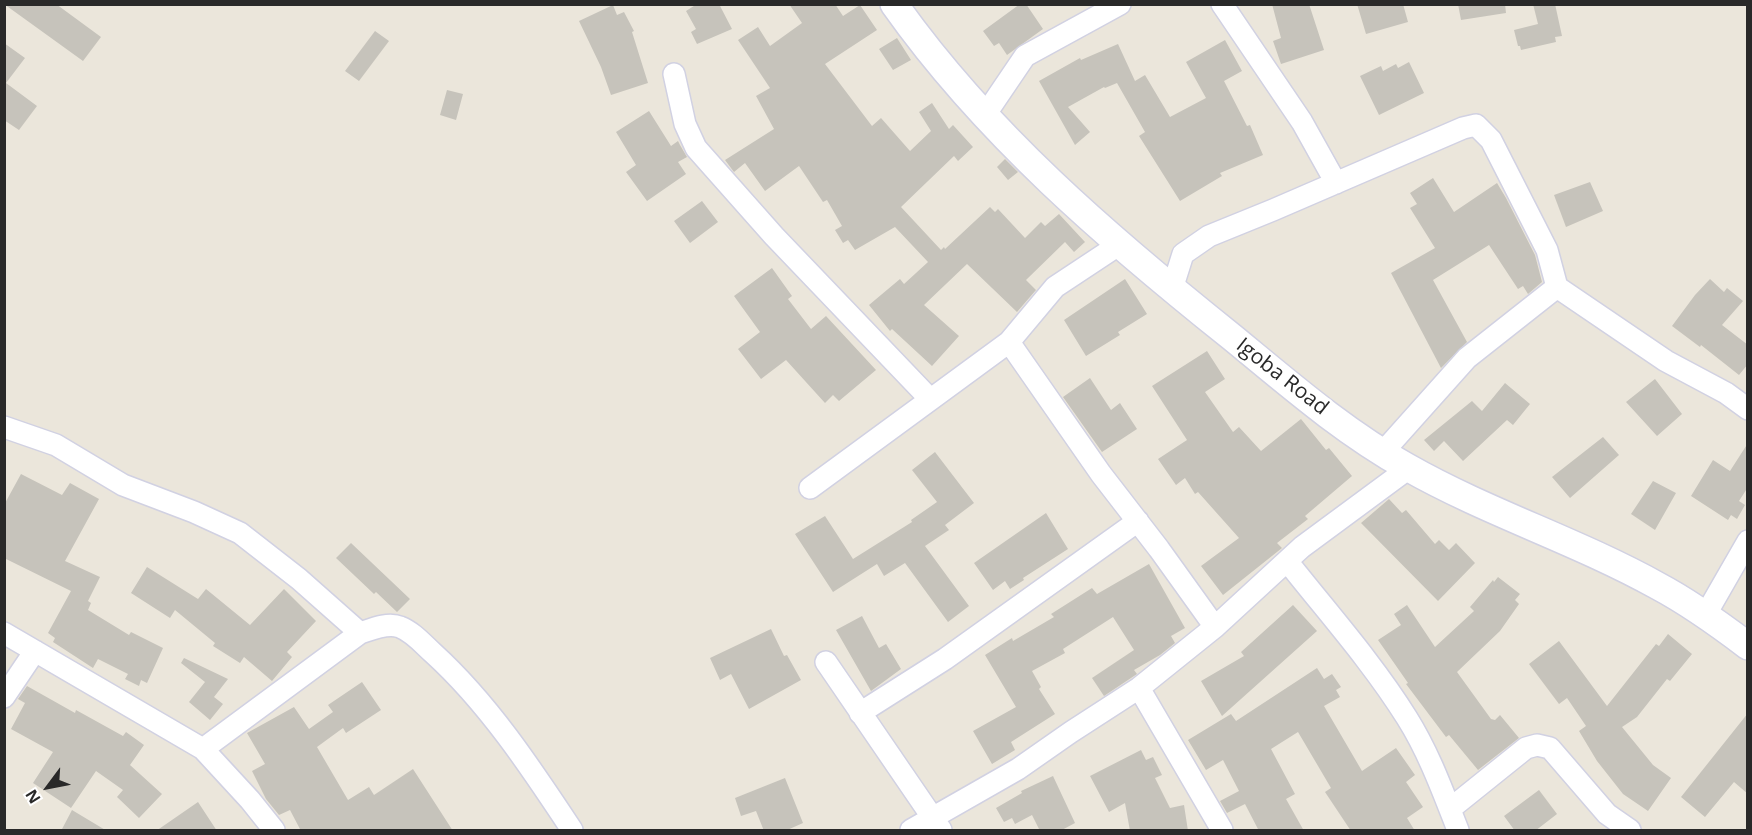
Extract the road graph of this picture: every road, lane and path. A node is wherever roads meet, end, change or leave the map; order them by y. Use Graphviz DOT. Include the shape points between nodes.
graph roads {
  1 [pos="894,4"];
  2 [pos="1120,4"];
  3 [pos="1222,4"];
  4 [pos="674,74"];
  5 [pos="985,115"];
  6 [pos="1336,183"];
  7 [pos="1120,244"];
  8 [pos="1557,287"];
  9 [pos="1172,289"];
  10 [pos="1009,342"];
  11 [pos="930,399"];
  12 [pos="1748,409"];
  13 [pos="4,427"];
  14 [pos="1383,452"];
  15 [pos="1408,468"];
  16 [pos="810,488"];
  17 [pos="1138,520"];
  18 [pos="1748,541"];
  19 [pos="1287,561"];
  20 [pos="1706,614"];
  21 [pos="1215,627"];
  22 [pos="4,633"];
  23 [pos="360,633"];
  24 [pos="1748,646"];
  25 [pos="35,651"];
  26 [pos="826,662"];
  27 [pos="1140,688"];
  28 [pos="4,697"];
  29 [pos="860,713"];
  30 [pos="203,749"];
  31 [pos="1450,809"];
  32 [pos="937,825"];
  33 [pos="274,831"];
  34 [pos="572,831"];
  35 [pos="911,831"];
  36 [pos="1222,831"];
  37 [pos="1458,831"];
  38 [pos="1630,831"];
  1 -- 5 [label="street, Igoba Road" via="925,48"];
  2 -- 5 [label="street" via="1025,56"];
  3 -- 6 [label="street" via="1302,122"];
  4 -- 11 [label="street" via="685,124 696,148"];
  5 -- 7 [label="street, Igoba Road"];
  6 -- 8 [label="street" via="1476,125 1491,140 1547,250"];
  6 -- 9 [label="street" via="1209,236 1183,254"];
  7 -- 9 [label="street, Igoba Road"];
  7 -- 10 [label="street" via="1054,287"];
  8 -- 12 [label="street" via="1665,361"];
  8 -- 14 [label="street" via="1467,358"];
  9 -- 14 [label="street, Igoba Road" via="1319,408"];
  10 -- 11 [label="street"];
  10 -- 17 [label="street"];
  11 -- 16 [label="street"];
  13 -- 23 [label="street" via="56,445 123,485 240,533"];
  14 -- 15 [label="street, Igoba Road"];
  15 -- 19 [label="street"];
  15 -- 20 [label="street, Igoba Road" via="1656,584"];
  17 -- 21 [label="street"];
  17 -- 29 [label="street" via="945,659"];
  18 -- 20 [label="street"];
  19 -- 21 [label="street"];
  19 -- 31 [label="street" via="1408,719"];
  20 -- 24 [label="street, Igoba Road"];
  21 -- 27 [label="street"];
  22 -- 25 [label="street"];
  23 -- 30 [label="street"];
  23 -- 34 [label="street" via="398,626 458,676 509,739"];
  25 -- 28 [label="street"];
  25 -- 30 [label="street"];
  26 -- 29 [label="street"];
  27 -- 32 [label="street"];
  27 -- 36 [label="street"];
  29 -- 32 [label="street"];
  30 -- 33 [label="street"];
  31 -- 37 [label="street"];
  31 -- 38 [label="street" via="1516,755 1537,745 1550,748 1607,814"];
  32 -- 35 [label="street"];
}
